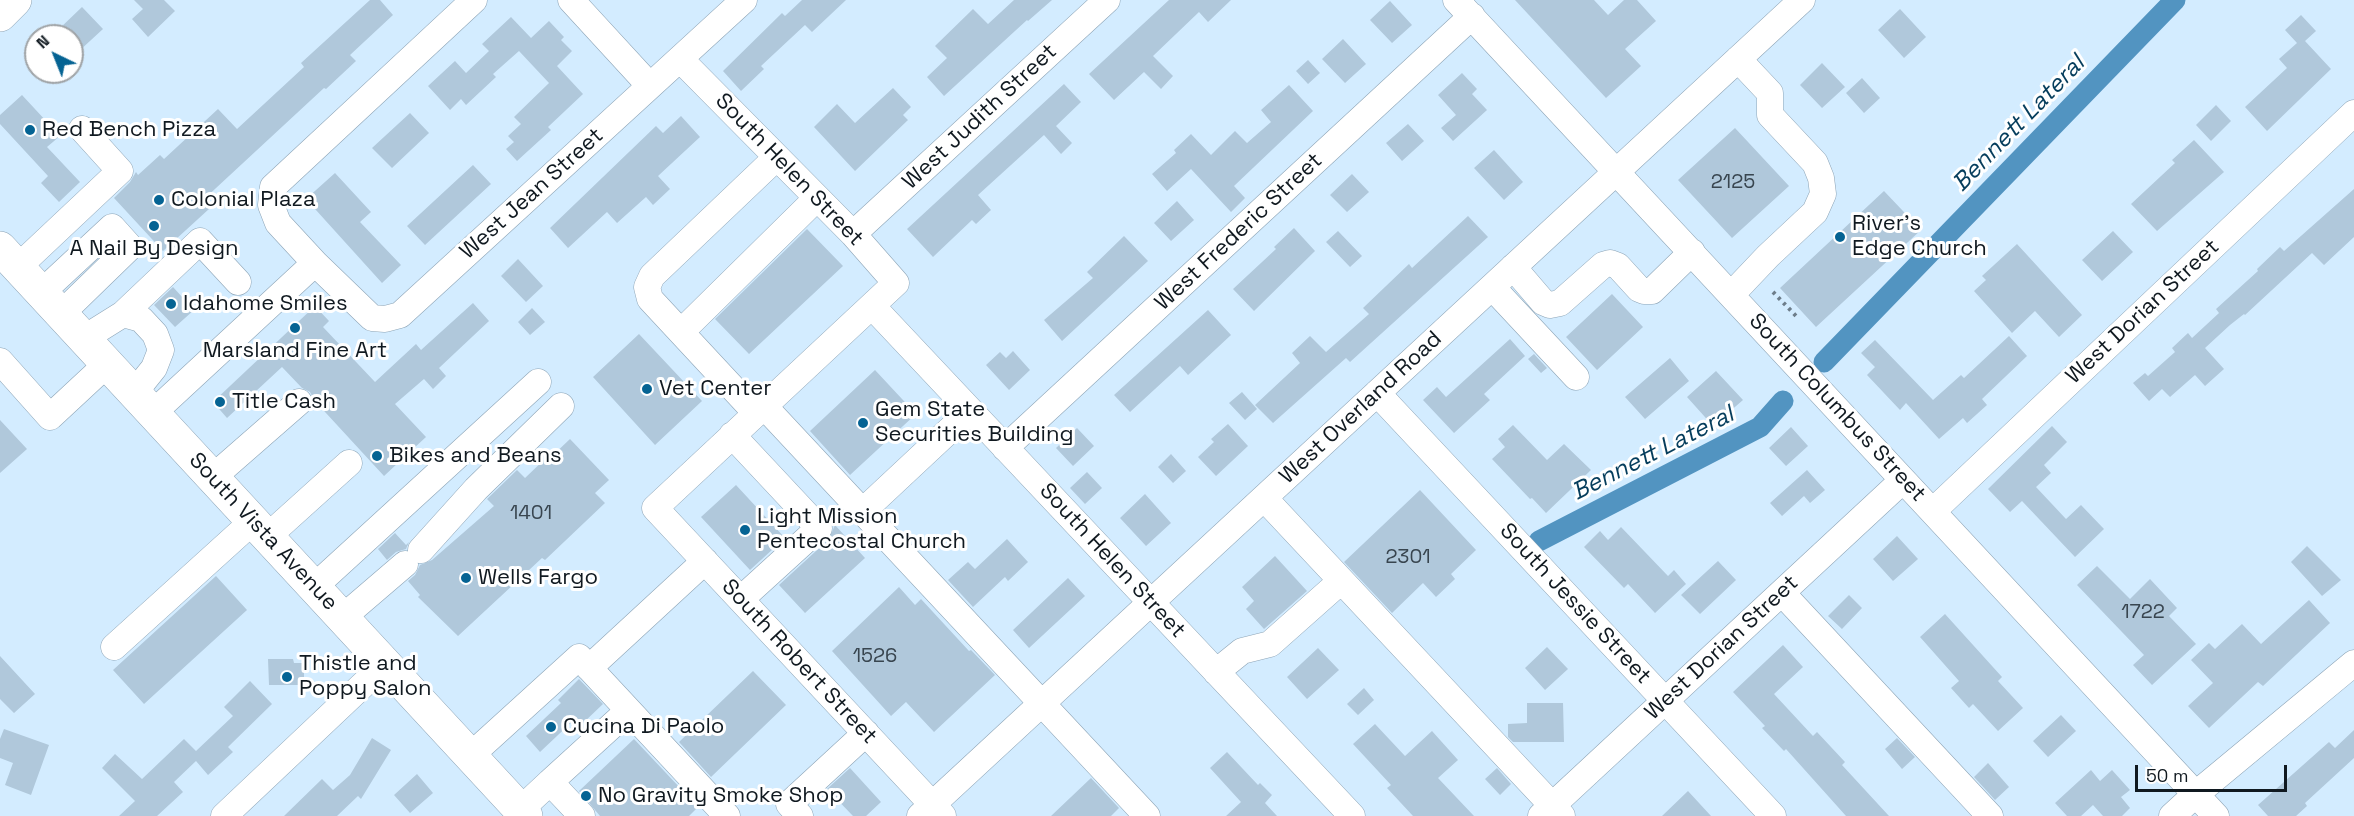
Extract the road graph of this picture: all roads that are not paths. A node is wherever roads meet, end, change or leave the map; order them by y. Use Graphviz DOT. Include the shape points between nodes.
graph roads {
  1 [pos="15,0"];
  2 [pos="474,0"];
  3 [pos="571,0"];
  4 [pos="744,0"];
  5 [pos="1107,0"];
  6 [pos="1802,0"];
  7 [pos="1464,8"];
  8 [pos="0,15"];
  9 [pos="680,59"];
  10 [pos="1738,59"];
  11 [pos="650,86"];
  12 [pos="2354,113"];
  13 [pos="82,129"];
  14 [pos="777,157"];
  15 [pos="1616,172"];
  16 [pos="817,198"];
  17 [pos="853,234"];
  18 [pos="1692,252"];
  19 [pos="5,255"];
  20 [pos="315,262"];
  21 [pos="1513,267"];
  22 [pos="238,282"];
  23 [pos="1492,287"];
  24 [pos="1731,295"];
  25 [pos="872,306"];
  26 [pos="123,314"];
  27 [pos="681,332"];
  28 [pos="83,339"];
  29 [pos="0,362"];
  30 [pos="107,364"];
  31 [pos="1576,377"];
  32 [pos="538,382"];
  33 [pos="1377,393"];
  34 [pos="299,402"];
  35 [pos="143,403"];
  36 [pos="561,406"];
  37 [pos="760,409"];
  38 [pos="970,411"];
  39 [pos="732,435"];
  40 [pos="1005,448"];
  41 [pos="349,463"];
  42 [pos="212,478"];
  43 [pos="1903,480"];
  44 [pos="1264,498"];
  45 [pos="863,511"];
  46 [pos="1933,511"];
  47 [pos="260,530"];
  48 [pos="705,561"];
  49 [pos="1341,581"];
  50 [pos="314,587"];
  51 [pos="1782,593"];
  52 [pos="741,599"];
  53 [pos="1151,602"];
  54 [pos="342,618"];
  55 [pos="114,646"];
  56 [pos="2354,663"];
  57 [pos="385,664"];
  58 [pos="589,668"];
  59 [pos="1216,672"];
  60 [pos="1665,701"];
  61 [pos="1043,702"];
  62 [pos="628,711"];
  63 [pos="866,733"];
  64 [pos="470,756"];
  65 [pos="550,782"];
  66 [pos="2196,794"];
  67 [pos="932,812"];
  68 [pos="1552,812"];
  69 [pos="523,813"];
  70 [pos="718,813"];
  71 [pos="1769,815"];
  72 [pos="224,816"];
  73 [pos="582,816"];
  74 [pos="800,816"];
  75 [pos="1148,816"];
  76 [pos="1352,816"];
  77 [pos="1990,816"];
  78 [pos="2172,816"];
  79 [pos="2216,816"];
  1 -- 8 [label="main road"];
  2 -- 20 [label="street" via="273,187 271,205 278,223"];
  3 -- 11 [label="street"];
  4 -- 9 [label="street, West Jean Street"];
  5 -- 17 [label="street, West Judith Street"];
  6 -- 10 [label="street, West Overland Road"];
  7 -- 15 [label="street, South Columbus Street"];
  7 -- 40 [label="street, West Frederic Street"];
  9 -- 11 [label="street, West Jean Street"];
  9 -- 14 [label="street, South Helen Street"];
  10 -- 15 [label="street, West Overland Road"];
  10 -- 24 [label="street" via="1770,93 1770,116 1815,163 1824,194 1815,212"];
  11 -- 20 [label="street, West Jean Street" via="400,315 372,318"];
  12 -- 46 [label="street, West Dorian Street"];
  13 -- 19 [label="street" via="120,171"];
  14 -- 16 [label="street, South Helen Street"];
  14 -- 27 [label="street" via="652,276 648,287 650,299"];
  15 -- 18 [label="street, South Columbus Street"];
  15 -- 21 [label="street, West Overland Road"];
  16 -- 17 [label="street, South Helen Street"];
  16 -- 27 [label="street"];
  17 -- 25 [label="street, South Helen Street" via="896,283"];
  18 -- 21 [label="street" via="1652,291 1639,289 1618,266 1610,263 1560,303 1550,305"];
  18 -- 24 [label="street, South Columbus Street"];
  19 -- 28 [label="main road, South Vista Avenue"];
  20 -- 35 [label="street"];
  21 -- 23 [label="street, West Overland Road"];
  22 -- 26 [label="street" via="200,241"];
  23 -- 31 [label="street"];
  23 -- 33 [label="street, West Overland Road"];
  24 -- 43 [label="street, South Columbus Street"];
  25 -- 37 [label="street"];
  25 -- 38 [label="street, South Helen Street"];
  26 -- 28 [label="street"];
  26 -- 35 [label="street" via="141,319 155,334 161,350"];
  27 -- 37 [label="street"];
  28 -- 30 [label="main road, South Vista Avenue"];
  29 -- 30 [label="street" via="50,417"];
  30 -- 35 [label="main road, South Vista Avenue"];
  32 -- 50 [label="street"];
  33 -- 44 [label="street, West Overland Road"];
  33 -- 60 [label="street, South Jessie Street"];
  34 -- 42 [label="street"];
  35 -- 42 [label="main road, South Vista Avenue"];
  36 -- 54 [label="street" via="413,557"];
  37 -- 39 [label="street"];
  37 -- 45 [label="street"];
  38 -- 40 [label="street, South Helen Street"];
  38 -- 45 [label="street"];
  39 -- 48 [label="street, South Robert Street" via="655,508"];
  39 -- 52 [label="street" via="819,528"];
  40 -- 53 [label="street, South Helen Street"];
  41 -- 47 [label="street"];
  42 -- 47 [label="main road, South Vista Avenue"];
  43 -- 46 [label="street, South Columbus Street"];
  43 -- 51 [label="street, West Dorian Street"];
  44 -- 49 [label="street"];
  44 -- 53 [label="street, West Overland Road"];
  45 -- 61 [label="street"];
  46 -- 66 [label="street, South Columbus Street"];
  47 -- 50 [label="main road, South Vista Avenue"];
  47 -- 55 [label="street"];
  48 -- 52 [label="street, South Robert Street"];
  48 -- 58 [label="street"];
  49 -- 59 [label="street" via="1270,644 1242,651"];
  49 -- 68 [label="street"];
  50 -- 54 [label="main road, South Vista Avenue"];
  51 -- 60 [label="street, West Dorian Street"];
  51 -- 77 [label="street"];
  52 -- 63 [label="street, South Robert Street"];
  53 -- 59 [label="street, South Helen Street"];
  53 -- 61 [label="street, West Overland Road"];
  54 -- 57 [label="main road, South Vista Avenue"];
  56 -- 66 [label="street"];
  57 -- 64 [label="main road, South Vista Avenue"];
  57 -- 72 [label="street"];
  58 -- 62 [label="street"];
  58 -- 64 [label="street" via="579,657"];
  59 -- 76 [label="street, South Helen Street"];
  60 -- 68 [label="street, West Dorian Street"];
  60 -- 71 [label="street, South Jessie Street"];
  61 -- 67 [label="street, West Overland Road"];
  61 -- 75 [label="street"];
  62 -- 65 [label="street"];
  62 -- 70 [label="street"];
  63 -- 67 [label="street, South Robert Street"];
  63 -- 74 [label="street" via="789,804"];
  64 -- 69 [label="main road, South Vista Avenue"];
  65 -- 69 [label="street"];
  65 -- 73 [label="street"];
  66 -- 78 [label="street"];
  66 -- 79 [label="street, South Columbus Street"];
}
